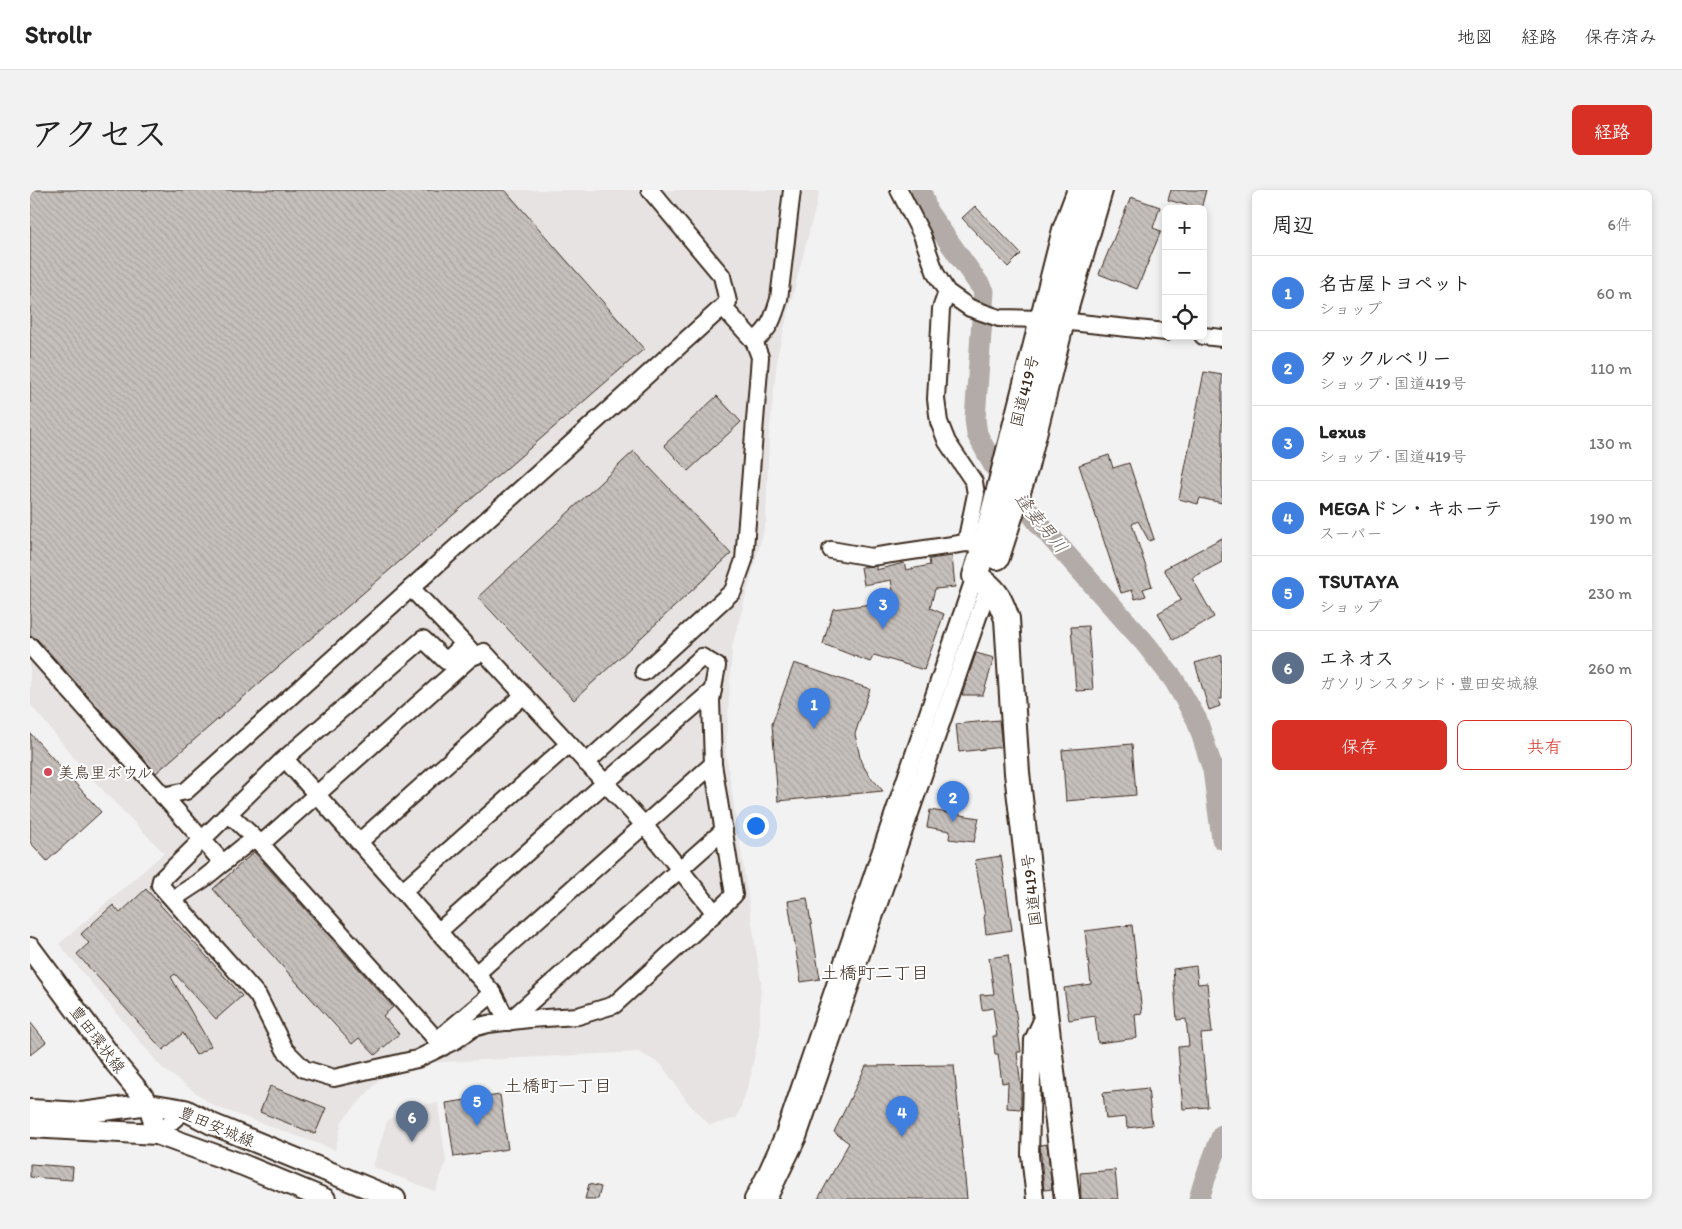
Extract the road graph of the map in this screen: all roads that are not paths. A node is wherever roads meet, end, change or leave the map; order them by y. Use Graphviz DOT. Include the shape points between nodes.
graph roads {
  1 [pos="650,190"];
  2 [pos="792,190"];
  3 [pos="900,190"];
  4 [pos="1080,190"];
  5 [pos="1100,190"];
  6 [pos="951,296"];
  7 [pos="723,308"];
  8 [pos="1052,320"];
  9 [pos="1162,332"];
  10 [pos="1207,336"];
  11 [pos="1222,338"];
  12 [pos="754,341"];
  13 [pos="1004,506"];
  14 [pos="976,544"];
  15 [pos="831,550"];
  16 [pos="982,581"];
  17 [pos="410,588"];
  18 [pos="30,646"];
  19 [pos="470,650"];
  20 [pos="450,666"];
  21 [pos="644,672"];
  22 [pos="713,690"];
  23 [pos="524,695"];
  24 [pos="569,744"];
  25 [pos="284,759"];
  26 [pos="586,763"];
  27 [pos="713,764"];
  28 [pos="605,784"];
  29 [pos="316,794"];
  30 [pos="163,796"];
  31 [pos="229,814"];
  32 [pos="644,826"];
  33 [pos="724,830"];
  34 [pos="203,840"];
  35 [pos="257,841"];
  36 [pos="359,842"];
  37 [pos="223,863"];
  38 [pos="678,869"];
  39 [pos="402,891"];
  40 [pos="173,899"];
  41 [pos="715,913"];
  42 [pos="438,932"];
  43 [pos="30,948"];
  44 [pos="476,974"];
  45 [pos="493,993"];
  46 [pos="1045,1012"];
  47 [pos="508,1022"];
  48 [pos="440,1043"];
  49 [pos="149,1104"];
  50 [pos="30,1110"];
  51 [pos="186,1110"];
  52 [pos="30,1127"];
  53 [pos="157,1134"];
  54 [pos="325,1199"];
  55 [pos="395,1199"];
  56 [pos="753,1199"];
  57 [pos="768,1199"];
  58 [pos="1035,1199"];
  59 [pos="1067,1199"];
  1 -- 7 [label="street" via="722,276 728,302"];
  2 -- 12 [label="street" via="774,316 768,328"];
  3 -- 6 [label="street" via="936,274"];
  4 -- 8 [label="highway, 国道419号" via="1065,230"];
  5 -- 8 [label="highway, 国道419号"];
  6 -- 8 [label="street" via="970,308 999,318"];
  6 -- 14 [label="street" via="941,309 936,399 939,422 947,442 974,482"];
  7 -- 12 [label="street"];
  7 -- 17 [label="street"];
  8 -- 9 [label="street"];
  8 -- 13 [label="highway, 国道419号" via="1009,452"];
  8 -- 13 [label="highway, 国道419号" via="1024,470"];
  10 -- 11 [label="street"];
  12 -- 21 [label="street" via="760,357 744,560 733,591"];
  13 -- 14 [label="highway, 国道419号"];
  13 -- 16 [label="highway, 国道419号"];
  14 -- 15 [label="street" via="870,557"];
  14 -- 16 [label="highway, 国道419号"];
  16 -- 46 [label="highway, 国道419号" via="1000,600 1007,618 1017,773"];
  16 -- 56 [label="street" via="784,1134"];
  16 -- 57 [label="street" via="798,1136"];
  17 -- 19 [label="street"];
  17 -- 30 [label="street" via="186,790"];
  18 -- 30 [label="street"];
  19 -- 20 [label="street" via="470,658"];
  19 -- 23 [label="street" via="484,652"];
  20 -- 25 [label="street" via="423,638"];
  20 -- 29 [label="street"];
  22 -- 26 [label="street" via="718,666 702,656"];
  22 -- 27 [label="street"];
  22 -- 28 [label="street"];
  23 -- 24 [label="street"];
  23 -- 36 [label="street"];
  24 -- 26 [label="street"];
  24 -- 39 [label="street"];
  25 -- 29 [label="street"];
  25 -- 31 [label="street"];
  26 -- 28 [label="street"];
  27 -- 32 [label="street"];
  27 -- 33 [label="street"];
  28 -- 32 [label="street"];
  28 -- 42 [label="street"];
  29 -- 35 [label="street"];
  29 -- 36 [label="street"];
  30 -- 34 [label="street"];
  31 -- 34 [label="street"];
  31 -- 35 [label="street"];
  32 -- 38 [label="street"];
  32 -- 44 [label="street"];
  33 -- 38 [label="street"];
  33 -- 41 [label="street" via="734,895"];
  34 -- 37 [label="street"];
  34 -- 40 [label="street" via="160,880 160,885"];
  35 -- 37 [label="street"];
  35 -- 48 [label="street"];
  36 -- 39 [label="street"];
  37 -- 40 [label="street"];
  38 -- 41 [label="street"];
  38 -- 47 [label="street"];
  39 -- 42 [label="street"];
  40 -- 48 [label="street" via="252,988 285,1050 304,1069 334,1078 417,1059"];
  41 -- 47 [label="street" via="614,1006 578,1016"];
  42 -- 44 [label="street"];
  43 -- 49 [label="main road, 豊田環状線"];
  44 -- 45 [label="street"];
  45 -- 47 [label="street"];
  45 -- 48 [label="street"];
  46 -- 58 [label="street" via="1034,1040 1030,1155"];
  46 -- 59 [label="highway, 国道419号"];
  47 -- 48 [label="street" via="473,1028 456,1040"];
  49 -- 50 [label="main road, 豊田安城線" via="82,1113"];
  49 -- 51 [label="main road, 豊田安城線"];
  49 -- 53 [label="main road, 豊田環状線"];
  51 -- 53 [label="street"];
  51 -- 55 [label="main road, 豊田安城線" via="212,1124"];
  52 -- 53 [label="main road, 豊田安城線"];
  53 -- 54 [label="main road, 豊田安城線"];
}
